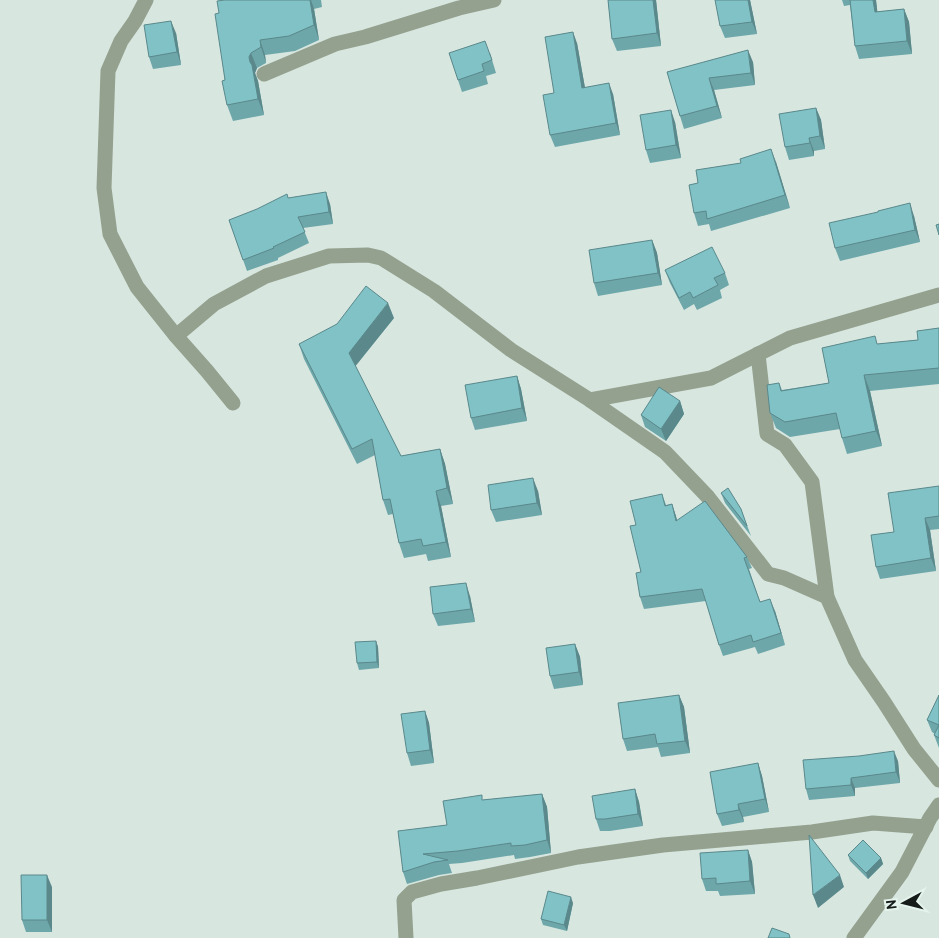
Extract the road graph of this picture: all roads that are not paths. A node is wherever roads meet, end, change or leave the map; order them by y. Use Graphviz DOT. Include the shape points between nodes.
graph roads {
  1 [pos="146,0"];
  2 [pos="494,0"];
  3 [pos="264,74"];
  4 [pos="939,295"];
  5 [pos="176,336"];
  6 [pos="758,354"];
  7 [pos="590,400"];
  8 [pos="232,403"];
  9 [pos="827,597"];
  10 [pos="939,780"];
  11 [pos="933,816"];
  12 [pos="406,938"];
  13 [pos="854,938"];
  1 -- 5 [label="street" via="121,41 108,71 104,188 110,234 136,287"];
  2 -- 3 [label="street" via="335,44"];
  4 -- 6 [label="street" via="790,338"];
  5 -- 7 [label="street" via="214,304 266,276 329,256 368,255 381,258 419,281 511,350"];
  5 -- 8 [label="street"];
  6 -- 7 [label="street" via="711,378"];
  6 -- 9 [label="street" via="767,434 785,445 812,482"];
  7 -- 9 [label="street" via="665,452 708,497 768,574"];
  9 -- 10 [label="street" via="855,660 914,749"];
  11 -- 12 [label="street" via="812,832 663,845 578,857 441,884 412,892 404,900"];
  11 -- 13 [label="street" via="902,872"];
}
